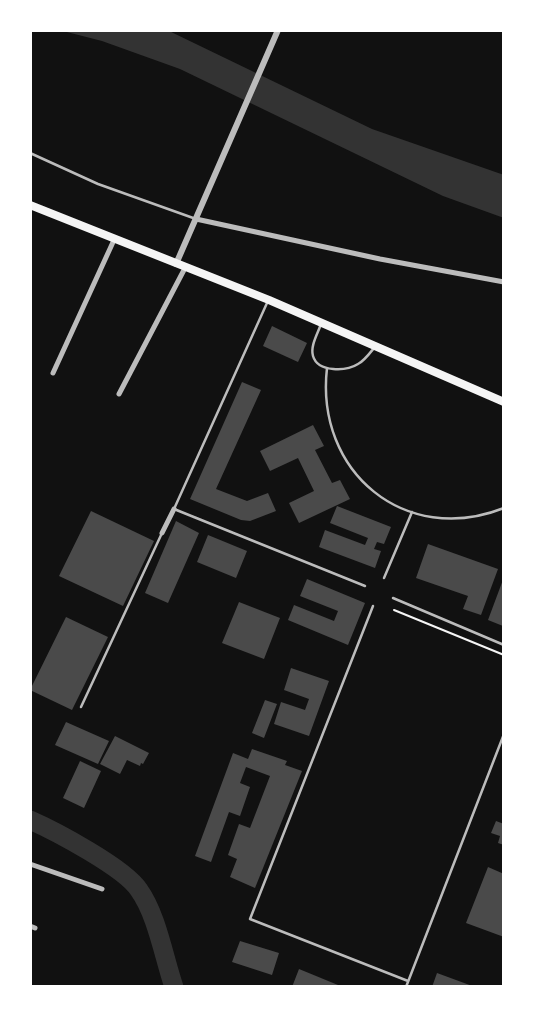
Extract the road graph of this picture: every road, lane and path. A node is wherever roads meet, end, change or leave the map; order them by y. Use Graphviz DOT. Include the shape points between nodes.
graph roads {
  1 [pos="277,32"];
  2 [pos="30,153"];
  3 [pos="30,205"];
  4 [pos="196,219"];
  5 [pos="114,240"];
  6 [pos="176,264"];
  7 [pos="185,268"];
  8 [pos="504,282"];
  9 [pos="269,300"];
  10 [pos="321,324"];
  11 [pos="376,346"];
  12 [pos="327,368"];
  13 [pos="53,373"];
  14 [pos="119,394"];
  15 [pos="504,402"];
  16 [pos="504,508"];
  17 [pos="174,509"];
  18 [pos="412,512"];
  19 [pos="162,533"];
  20 [pos="384,578"];
  21 [pos="365,586"];
  22 [pos="393,598"];
  23 [pos="373,606"];
  24 [pos="394,610"];
  25 [pos="504,645"];
  26 [pos="504,655"];
  27 [pos="81,707"];
  28 [pos="504,734"];
  29 [pos="30,864"];
  30 [pos="102,889"];
  31 [pos="408,981"];
  32 [pos="406,987"];
  1 -- 4 [label="street"];
  2 -- 4 [label="lane" via="98,184"];
  3 -- 5 [label="main road"];
  4 -- 6 [label="street"];
  4 -- 8 [label="street"];
  5 -- 6 [label="main road"];
  5 -- 13 [label="street"];
  6 -- 7 [label="main road"];
  7 -- 9 [label="main road"];
  7 -- 14 [label="street"];
  9 -- 10 [label="main road"];
  9 -- 17 [label="lane"];
  10 -- 11 [label="main road"];
  10 -- 12 [label="lane" via="313,358"];
  11 -- 12 [label="lane" via="358,365"];
  11 -- 15 [label="main road"];
  12 -- 18 [label="lane" via="328,419 349,467 373,492"];
  16 -- 18 [label="lane" via="458,518"];
  17 -- 19 [label="street"];
  17 -- 21 [label="lane"];
  18 -- 20 [label="lane"];
  19 -- 27 [label="lane"];
  22 -- 25 [label="lane"];
  23 -- 31 [label="lane" via="250,919"];
  24 -- 26 [label="path"];
  28 -- 31 [label="lane"];
  29 -- 30 [label="street"];
  31 -- 32 [label="lane"];
}
